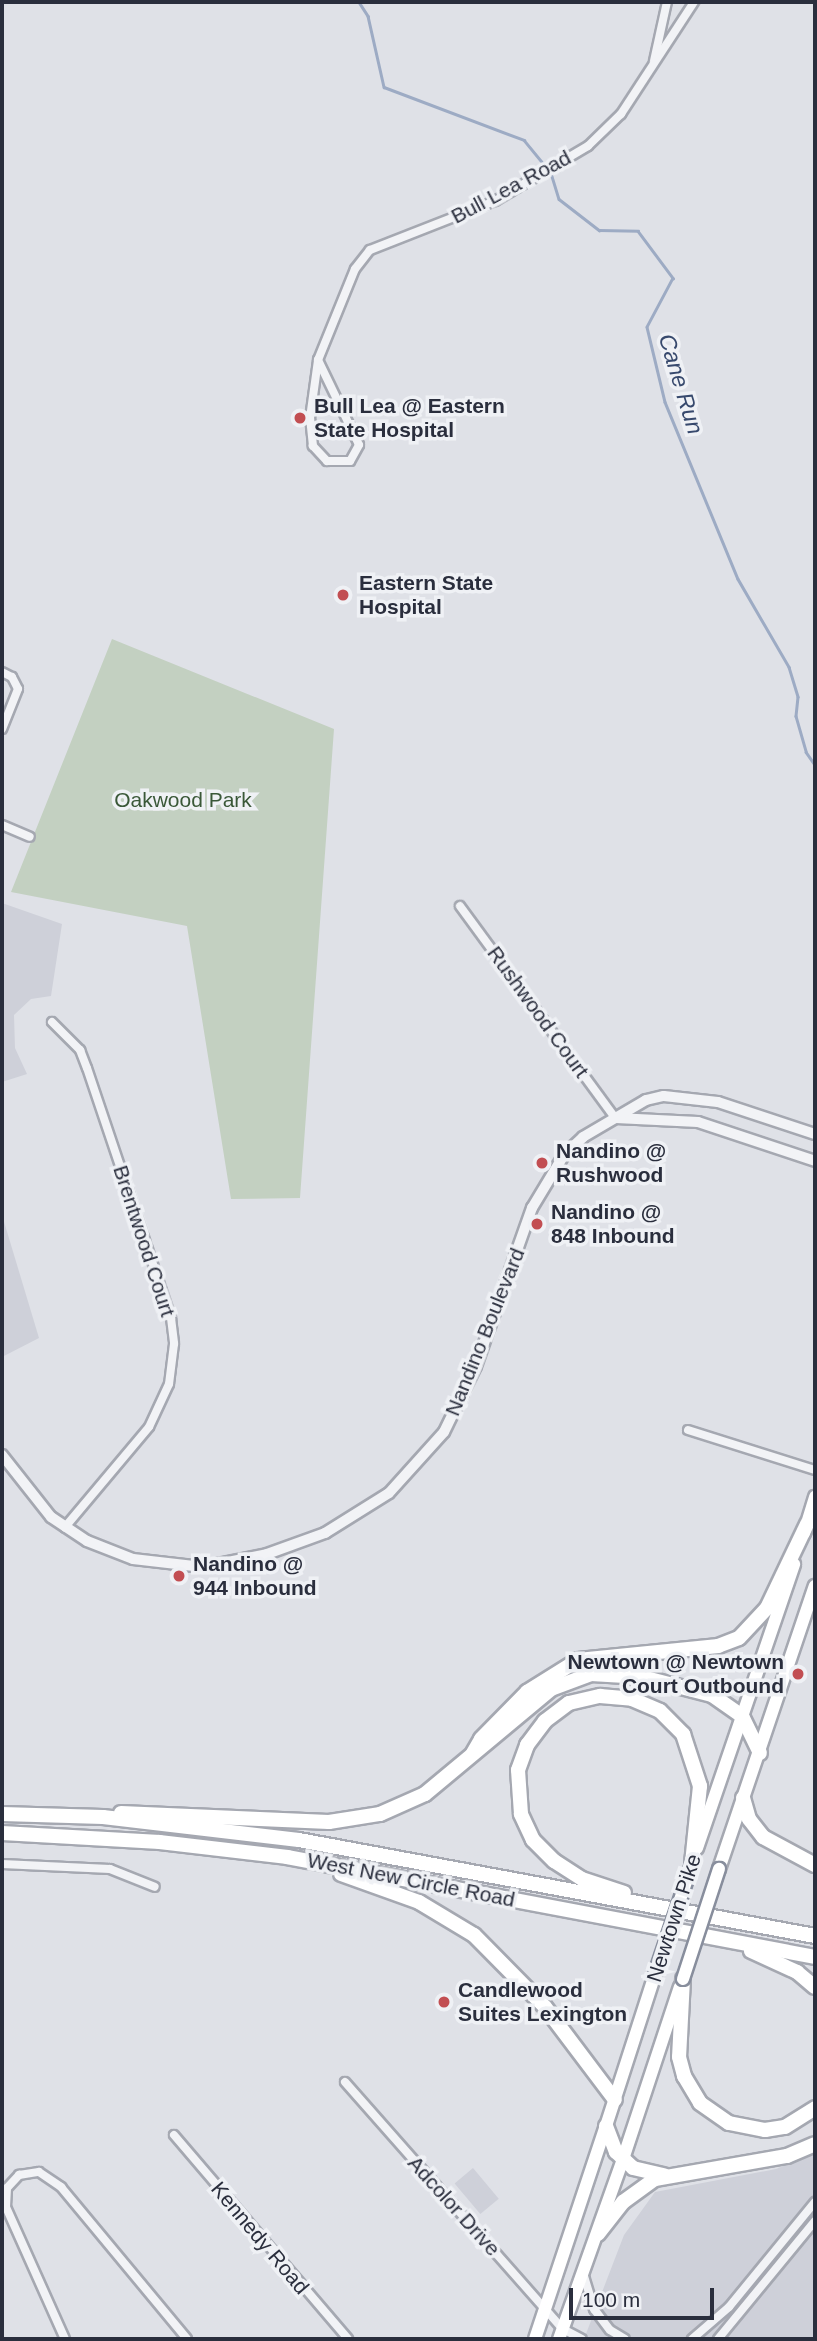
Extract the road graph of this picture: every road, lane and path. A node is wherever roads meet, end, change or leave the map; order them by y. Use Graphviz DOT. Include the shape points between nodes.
graph roads {
  1 [pos="667,2"];
  2 [pos="694,2"];
  3 [pos="653,67"];
  4 [pos="318,360"];
  5 [pos="2,672"];
  6 [pos="2,729"];
  7 [pos="2,825"];
  8 [pos="30,837"];
  9 [pos="460,906"];
  10 [pos="52,1022"];
  11 [pos="615,1118"];
  12 [pos="815,1134"];
  13 [pos="815,1161"];
  14 [pos="688,1430"];
  15 [pos="2,1455"];
  16 [pos="815,1470"];
  17 [pos="815,1497"];
  18 [pos="807,1524"];
  19 [pos="65,1527"];
  20 [pos="815,1586"];
  21 [pos="742,1716"];
  22 [pos="760,1753"];
  23 [pos="473,1754"];
  24 [pos="743,1798"];
  25 [pos="2,1814"];
  26 [pos="103,1817"];
  27 [pos="2,1833"];
  28 [pos="287,1857"];
  29 [pos="2,1864"];
  30 [pos="692,1864"];
  31 [pos="815,1865"];
  32 [pos="155,1887"];
  33 [pos="668,1909"];
  34 [pos="815,1936"];
  35 [pos="717,1938"];
  36 [pos="815,1957"];
  37 [pos="682,1979"];
  38 [pos="815,1987"];
  39 [pos="345,2082"];
  40 [pos="615,2100"];
  41 [pos="815,2108"];
  42 [pos="606,2126"];
  43 [pos="174,2135"];
  44 [pos="815,2144"];
  45 [pos="623,2159"];
  46 [pos="668,2175"];
  47 [pos="815,2202"];
  48 [pos="815,2221"];
  49 [pos="598,2234"];
  50 [pos="583,2272"];
  51 [pos="546,2308"];
  52 [pos="561,2334"];
  53 [pos="65,2339"];
  54 [pos="187,2339"];
  55 [pos="348,2339"];
  56 [pos="536,2339"];
  57 [pos="582,2339"];
  58 [pos="625,2339"];
  59 [pos="692,2339"];
  60 [pos="718,2339"];
  1 -- 3 [label="street, Bull Lea Road"];
  2 -- 3 [label="street, Bull Lea Road"];
  3 -- 4 [label="street, Bull Lea Road" via="621,114 588,146 508,194 449,222 397,236 370,250 350,278"];
  4 -- 4 [label="street, Bull Lea Road" via="310,418 313,446 327,461 350,461 359,446"];
  5 -- 6 [label="street" via="12,677 18,689"];
  7 -- 8 [label="street"];
  9 -- 11 [label="street, Rushwood Court"];
  10 -- 19 [label="street, Brentwood Court" via="80,1050 97,1094 171,1318 174,1345 169,1384 149,1427"];
  11 -- 12 [label="street, Nandino Boulevard" via="646,1100 683,1096 718,1102"];
  11 -- 13 [label="street" via="698,1122"];
  11 -- 19 [label="street, Nandino Boulevard" via="583,1137 548,1177 532,1208 463,1398 416,1467 371,1507 325,1533 267,1554 203,1567 133,1559"];
  14 -- 16 [label="street"];
  15 -- 19 [label="street, Nandino Boulevard" via="35,1503"];
  17 -- 18 [label="main road, Newtown Pike"];
  18 -- 21 [label="main road, Newtown Pike"];
  18 -- 23 [label="highway" via="767,1608 739,1638 718,1646 578,1660 527,1692 481,1739"];
  20 -- 22 [label="main road, Newtown Pike"];
  21 -- 22 [label="highway"];
  21 -- 23 [label="highway" via="712,1695 690,1687 591,1674 551,1689 487,1748"];
  21 -- 30 [label="main road, Newtown Pike"];
  22 -- 24 [label="main road, Newtown Pike"];
  23 -- 26 [label="highway" via="403,1807 353,1819 132,1810"];
  24 -- 31 [label="highway" via="748,1819 763,1837"];
  24 -- 37 [label="main road, Newtown Pike, bridge"];
  25 -- 26 [label="highway, West New Circle Road"];
  26 -- 33 [label="highway, West New Circle Road" via="299,1840"];
  27 -- 28 [label="highway, West New Circle Road" via="173,1843"];
  28 -- 35 [label="highway, West New Circle Road"];
  28 -- 40 [label="highway" via="419,1902 474,1935 538,1998"];
  29 -- 32 [label="street" via="110,1868"];
  30 -- 33 [label="highway" via="700,1807 698,1768 672,1720 632,1699 600,1696 569,1703 534,1733 521,1758 517,1786 520,1814 533,1840 582,1879"];
  30 -- 40 [label="main road, Newtown Pike, bridge"];
  33 -- 34 [label="highway, West New Circle Road"];
  35 -- 36 [label="highway, West New Circle Road"];
  35 -- 38 [label="highway" via="771,1959"];
  37 -- 41 [label="highway" via="679,2057 700,2103 729,2123 765,2130 785,2127"];
  37 -- 45 [label="main road, Newtown Pike"];
  39 -- 51 [label="street, Adcolor Drive"];
  40 -- 42 [label="main road, Newtown Pike"];
  42 -- 45 [label="highway"];
  42 -- 51 [label="main road, Newtown Pike"];
  43 -- 55 [label="street, Kennedy Road"];
  44 -- 46 [label="highway" via="787,2156"];
  45 -- 46 [label="highway" via="643,2173"];
  45 -- 49 [label="main road, Newtown Pike"];
  46 -- 49 [label="highway" via="634,2192"];
  47 -- 59 [label="street" via="729,2307"];
  48 -- 60 [label="street"];
  49 -- 50 [label="main road, Newtown Pike"];
  50 -- 52 [label="main road, Newtown Pike"];
  50 -- 58 [label="street" via="594,2309 610,2330"];
  51 -- 52 [label="street, Adcolor Drive"];
  51 -- 56 [label="main road, Newtown Pike"];
  52 -- 57 [label="street"];
  53 -- 54 [label="street" via="12,2227 6,2188 19,2175 39,2172 61,2187"];
}
